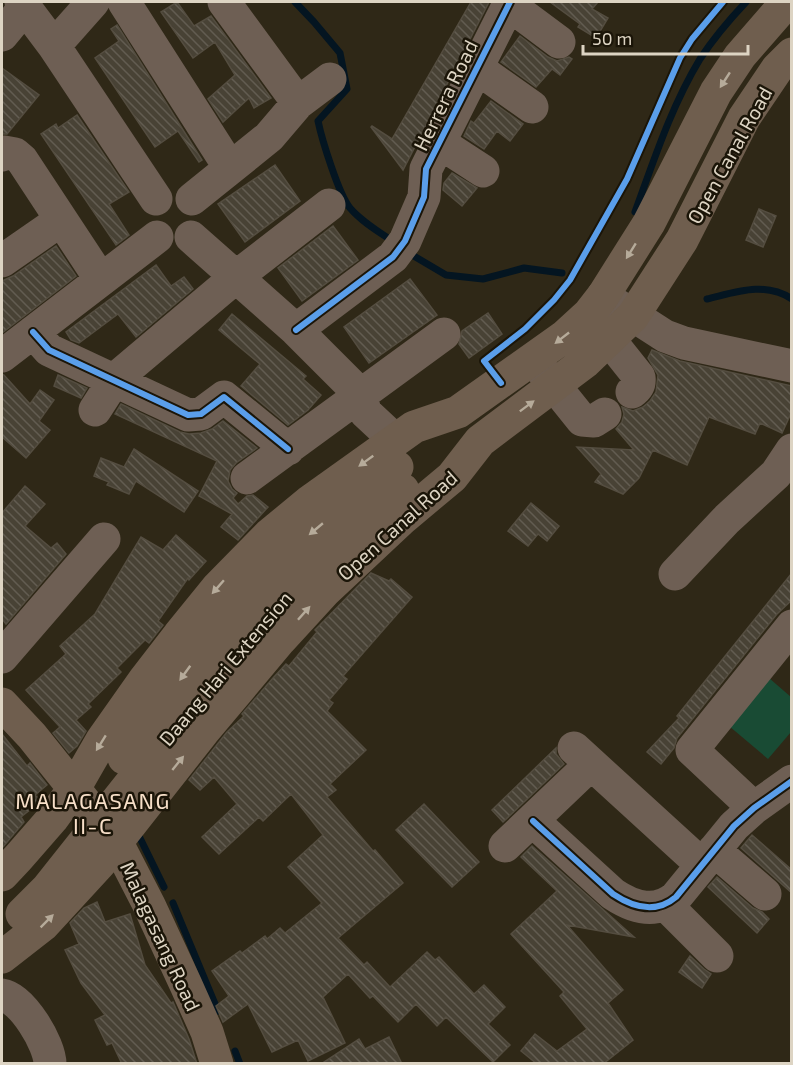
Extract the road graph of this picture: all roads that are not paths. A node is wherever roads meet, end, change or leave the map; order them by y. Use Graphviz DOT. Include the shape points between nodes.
graph roads {
  1 [pos="93,2"];
  2 [pos="124,2"];
  3 [pos="224,2"];
  4 [pos="787,2"];
  5 [pos="509,3"];
  6 [pos="23,4"];
  7 [pos="2,35"];
  8 [pos="559,42"];
  9 [pos="54,46"];
  10 [pos="792,54"];
  11 [pos="477,68"];
  12 [pos="330,80"];
  13 [pos="298,103"];
  14 [pos="532,107"];
  15 [pos="440,143"];
  16 [pos="2,155"];
  17 [pos="230,168"];
  18 [pos="483,171"];
  19 [pos="156,199"];
  20 [pos="192,199"];
  21 [pos="329,205"];
  22 [pos="61,220"];
  23 [pos="157,237"];
  24 [pos="191,237"];
  25 [pos="2,261"];
  26 [pos="236,278"];
  27 [pos="101,280"];
  28 [pos="596,305"];
  29 [pos="633,316"];
  30 [pos="296,330"];
  31 [pos="33,332"];
  32 [pos="444,334"];
  33 [pos="609,340"];
  34 [pos="2,356"];
  35 [pos="533,359"];
  36 [pos="792,366"];
  37 [pos="115,379"];
  38 [pos="554,385"];
  39 [pos="632,392"];
  40 [pos="361,395"];
  41 [pos="95,410"];
  42 [pos="458,412"];
  43 [pos="605,414"];
  44 [pos="404,434"];
  45 [pos="480,441"];
  46 [pos="288,448"];
  47 [pos="792,450"];
  48 [pos="247,478"];
  49 [pos="104,539"];
  50 [pos="675,574"];
  51 [pos="792,626"];
  52 [pos="2,657"];
  53 [pos="781,662"];
  54 [pos="2,704"];
  55 [pos="132,765"];
  56 [pos="75,787"];
  57 [pos="779,796"];
  58 [pos="532,821"];
  59 [pos="116,841"];
  60 [pos="505,846"];
  61 [pos="59,856"];
  62 [pos="707,857"];
  63 [pos="2,874"];
  64 [pos="765,894"];
  65 [pos="2,903"];
  66 [pos="666,905"];
  67 [pos="2,931"];
  68 [pos="717,956"];
  69 [pos="2,957"];
  70 [pos="2,995"];
  71 [pos="50,1064"];
  72 [pos="217,1064"];
  1 -- 9 [label="street"];
  2 -- 17 [label="street"];
  3 -- 13 [label="street"];
  4 -- 28 [label="main road, Open Canal Road, one-way" via="740,56 716,92 649,223"];
  5 -- 8 [label="street"];
  5 -- 11 [label="street, Herrera Road"];
  6 -- 7 [label="street"];
  6 -- 9 [label="street"];
  9 -- 19 [label="street"];
  10 -- 29 [label="main road, Open Canal Road" via="744,118 682,240"];
  11 -- 14 [label="street"];
  11 -- 15 [label="street, Herrera Road"];
  12 -- 13 [label="street"];
  13 -- 17 [label="street" via="269,137"];
  15 -- 18 [label="street"];
  15 -- 30 [label="street, Herrera Road" via="426,169 424,197 399,249"];
  16 -- 22 [label="street" via="15,154 22,160"];
  17 -- 20 [label="street"];
  19 -- 20 [label="street" via="178,192"];
  19 -- 23 [label="street" via="148,223"];
  20 -- 24 [label="street" via="199,214"];
  21 -- 26 [label="street"];
  22 -- 25 [label="street"];
  22 -- 27 [label="street"];
  23 -- 24 [label="street" via="170,243"];
  23 -- 27 [label="street"];
  24 -- 26 [label="street"];
  26 -- 30 [label="street"];
  26 -- 37 [label="street"];
  27 -- 31 [label="street"];
  28 -- 29 [label="street"];
  28 -- 33 [label="street"];
  28 -- 35 [label="main road, Open Canal Road, one-way" via="565,336"];
  29 -- 33 [label="main road, Open Canal Road"];
  29 -- 36 [label="street" via="684,343"];
  30 -- 40 [label="street"];
  31 -- 34 [label="street"];
  31 -- 37 [label="street" via="49,350"];
  32 -- 40 [label="street"];
  33 -- 38 [label="main road, Open Canal Road"];
  33 -- 39 [label="street" via="639,376 638,387"];
  35 -- 38 [label="street"];
  35 -- 42 [label="main road, Open Canal Road"];
  37 -- 41 [label="street"];
  37 -- 46 [label="street" via="188,415 201,414 224,397"];
  38 -- 43 [label="street" via="582,420 594,422"];
  45 -- 38 [label="main road, Open Canal Road, one-way"];
  40 -- 44 [label="street" via="383,399"];
  40 -- 46 [label="street"];
  42 -- 44 [label="main road, Open Canal Road"];
  42 -- 55 [label="main road, Daang Hari Extension, one-way" via="426,444 287,554 239,604 200,653"];
  44 -- 56 [label="main road, Open Canal Road, one-way" via="286,520 243,560 145,679"];
  45 -- 55 [label="main road, Daang Hari Extension" via="439,460 305,573"];
  59 -- 45 [label="main road, Open Canal Road, one-way" via="302,616 363,554 452,477"];
  46 -- 48 [label="street"];
  47 -- 50 [label="street" via="776,474"];
  49 -- 52 [label="street"];
  51 -- 53 [label="street"];
  53 -- 57 [label="street" via="692,750"];
  54 -- 56 [label="main road, Malagasang Road"];
  55 -- 61 [label="main road, Daang Hari Extension"];
  56 -- 59 [label="main road, Malagasang Road"];
  56 -- 63 [label="main road, Open Canal Road"];
  57 -- 62 [label="street" via="734,826"];
  58 -- 60 [label="street"];
  58 -- 62 [label="street" via="582,756"];
  58 -- 66 [label="street" via="625,902 653,908"];
  69 -- 59 [label="main road, Open Canal Road, one-way" via="43,926"];
  59 -- 72 [label="main road, Malagasang Road" via="186,985"];
  61 -- 65 [label="main road, Daang Hari Extension"];
  61 -- 67 [label="main road, Daang Hari Extension" via="29,909"];
  62 -- 64 [label="street"];
  62 -- 66 [label="street"];
  66 -- 68 [label="street"];
  70 -- 71 [label="street" via="22,1008 46,1043"];
}
